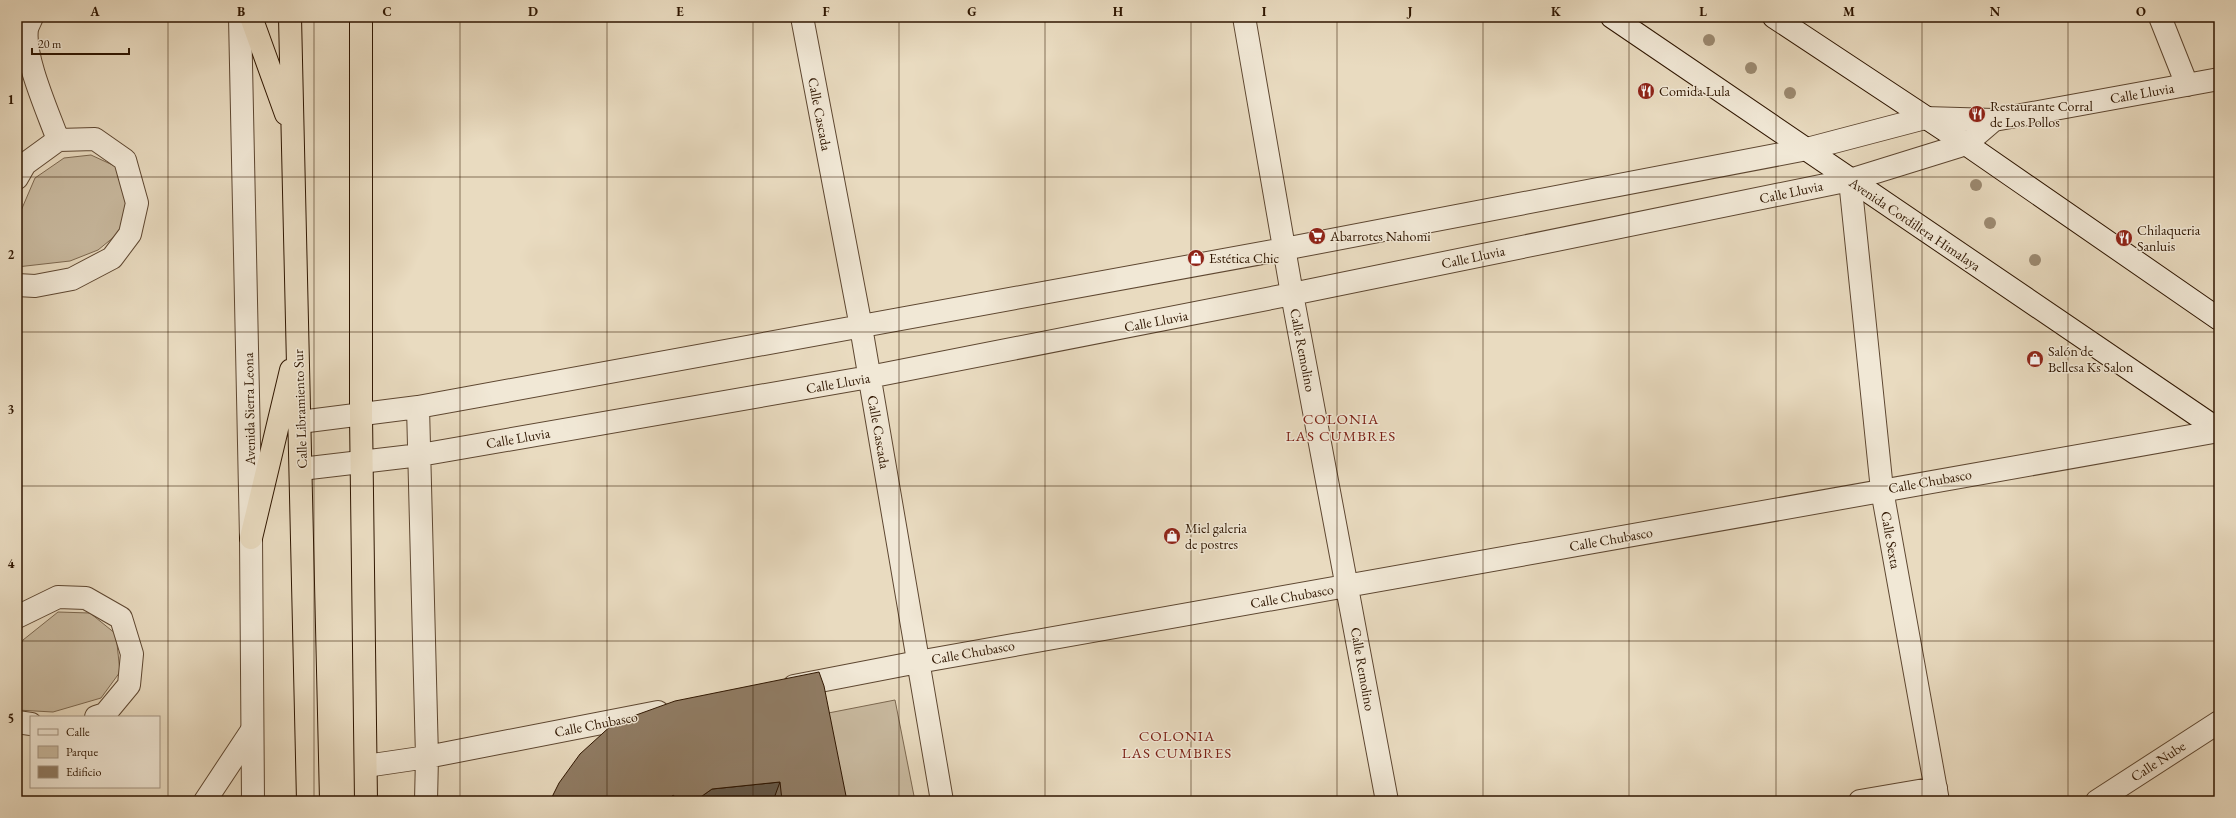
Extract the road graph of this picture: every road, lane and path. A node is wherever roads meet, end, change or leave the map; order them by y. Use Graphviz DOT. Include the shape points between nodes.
graph roads {
  1 [pos="32,17"];
  2 [pos="240,17"];
  3 [pos="251,17"];
  4 [pos="290,17"];
  5 [pos="361,17"];
  6 [pos="802,17"];
  7 [pos="1244,17"];
  8 [pos="1612,17"];
  9 [pos="1774,17"];
  10 [pos="2160,17"];
  11 [pos="2219,79"];
  12 [pos="2187,85"];
  13 [pos="1925,118"];
  14 [pos="1994,120"];
  15 [pos="293,131"];
  16 [pos="58,140"];
  17 [pos="1966,144"];
  18 [pos="1807,149"];
  19 [pos="17,178"];
  20 [pos="1850,180"];
  21 [pos="1284,249"];
  22 [pos="17,285"];
  23 [pos="1292,294"];
  24 [pos="2219,319"];
  25 [pos="861,327"];
  26 [pos="298,340"];
  27 [pos="870,378"];
  28 [pos="418,408"];
  29 [pos="361,416"];
  30 [pos="300,422"];
  31 [pos="2219,430"];
  32 [pos="420,456"];
  33 [pos="361,464"];
  34 [pos="302,469"];
  35 [pos="1882,490"];
  36 [pos="251,538"];
  37 [pos="1348,586"];
  38 [pos="17,617"];
  39 [pos="918,662"];
  40 [pos="778,689"];
  41 [pos="676,708"];
  42 [pos="99,716"];
  43 [pos="17,722"];
  44 [pos="2219,722"];
  45 [pos="30,724"];
  46 [pos="252,730"];
  47 [pos="427,757"];
  48 [pos="366,766"];
  49 [pos="1937,794"];
  50 [pos="205,801"];
  51 [pos="253,801"];
  52 [pos="308,801"];
  53 [pos="366,801"];
  54 [pos="426,801"];
  55 [pos="942,801"];
  56 [pos="1387,801"];
  57 [pos="1860,801"];
  58 [pos="2097,801"];
  1 -- 16 [label="street" via="27,28 29,53"];
  2 -- 36 [label="street, Avenida Sierra Leona"];
  3 -- 15 [label="highway"];
  4 -- 15 [label="highway, Calle Libramiento Sur"];
  5 -- 29 [label="highway"];
  6 -- 25 [label="street, Calle Cascada"];
  7 -- 21 [label="street, Calle Remolino"];
  8 -- 18 [label="street, Avenida Cordillera Himalaya"];
  9 -- 13 [label="street"];
  10 -- 12 [label="street"];
  11 -- 12 [label="street, Calle Lluvia"];
  12 -- 14 [label="street, Calle Lluvia"];
  13 -- 14 [label="street, Calle Lluvia"];
  13 -- 17 [label="street"];
  13 -- 18 [label="street, Calle Lluvia"];
  14 -- 17 [label="street, Calle Lluvia"];
  15 -- 26 [label="highway, Calle Libramiento Sur"];
  16 -- 19 [label="street" via="25,164"];
  16 -- 22 [label="street" via="95,139 125,160 137,203 130,234 112,258 72,279 36,286"];
  17 -- 20 [label="street, Calle Lluvia"];
  17 -- 24 [label="street"];
  18 -- 20 [label="street, Avenida Cordillera Himalaya"];
  18 -- 21 [label="street, Calle Lluvia"];
  20 -- 23 [label="street, Calle Lluvia"];
  20 -- 31 [label="street, Avenida Cordillera Himalaya"];
  20 -- 35 [label="street, Calle Sexta"];
  21 -- 23 [label="street, Calle Remolino"];
  21 -- 25 [label="street, Calle Lluvia"];
  23 -- 27 [label="street, Calle Lluvia"];
  23 -- 37 [label="street, Calle Remolino"];
  25 -- 27 [label="street, Calle Cascada"];
  25 -- 28 [label="street, Calle Lluvia"];
  26 -- 30 [label="highway, Calle Libramiento Sur"];
  26 -- 36 [label="highway"];
  27 -- 32 [label="street, Calle Lluvia"];
  27 -- 39 [label="street, Calle Cascada"];
  28 -- 29 [label="street, Calle Lluvia"];
  28 -- 32 [label="street"];
  29 -- 30 [label="street, Calle Lluvia"];
  29 -- 33 [label="highway"];
  30 -- 34 [label="highway, Calle Libramiento Sur"];
  31 -- 35 [label="street, Calle Chubasco"];
  32 -- 33 [label="street, Calle Lluvia"];
  32 -- 47 [label="street"];
  33 -- 34 [label="street, Calle Lluvia"];
  33 -- 48 [label="highway"];
  34 -- 52 [label="highway, Calle Libramiento Sur"];
  35 -- 37 [label="street, Calle Chubasco"];
  35 -- 49 [label="street, Calle Sexta"];
  36 -- 46 [label="street, Avenida Sierra Leona"];
  37 -- 39 [label="street, Calle Chubasco"];
  37 -- 56 [label="street, Calle Remolino"];
  38 -- 42 [label="street" via="58,597 86,598 121,618 132,654 129,685 105,714"];
  39 -- 40 [label="street, Calle Chubasco"];
  39 -- 55 [label="street, Calle Cascada"];
  41 -- 47 [label="street, Calle Chubasco"];
  43 -- 45 [label="street"];
  44 -- 58 [label="street, Calle Nube"];
  46 -- 50 [label="street"];
  46 -- 51 [label="street, Avenida Sierra Leona"];
  47 -- 48 [label="street, Calle Chubasco"];
  47 -- 54 [label="street"];
  48 -- 53 [label="highway"];
  49 -- 57 [label="street"];
}
